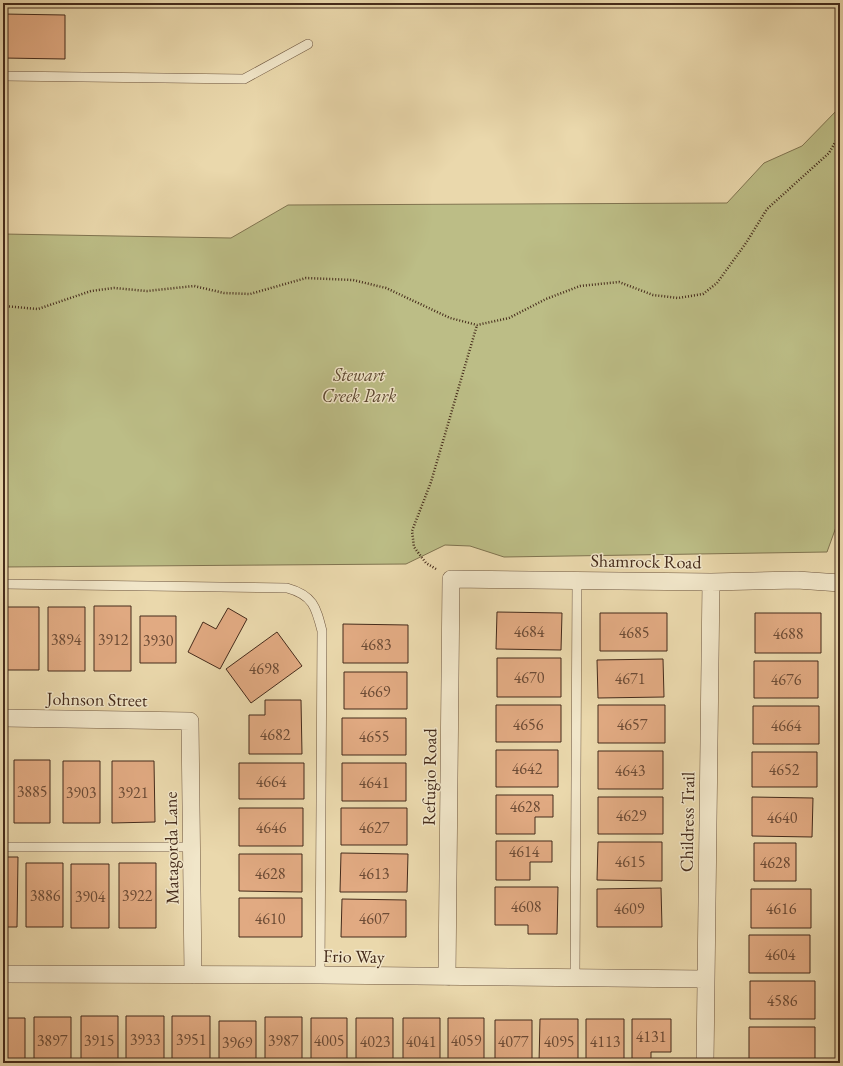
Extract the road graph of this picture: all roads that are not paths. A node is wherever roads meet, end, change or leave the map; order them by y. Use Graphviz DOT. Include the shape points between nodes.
graph roads {
  1 [pos="308,44"];
  2 [pos="3,76"];
  3 [pos="451,578"];
  4 [pos="577,580"];
  5 [pos="710,582"];
  6 [pos="840,583"];
  7 [pos="3,584"];
  8 [pos="3,718"];
  9 [pos="190,721"];
  10 [pos="3,847"];
  11 [pos="191,848"];
  12 [pos="3,974"];
  13 [pos="193,975"];
  14 [pos="320,975"];
  15 [pos="447,977"];
  16 [pos="575,978"];
  17 [pos="705,979"];
  18 [pos="705,1063"];
  1 -- 2 [label="lane" via="244,79"];
  3 -- 4 [label="street, Shamrock Road"];
  3 -- 15 [label="street, Refugio Road"];
  4 -- 5 [label="street, Shamrock Road"];
  4 -- 16 [label="lane"];
  5 -- 6 [label="street, Shamrock Road" via="797,580"];
  5 -- 17 [label="street, Childress Trail"];
  7 -- 14 [label="lane" via="287,588 300,591 309,598 315,606 322,631"];
  8 -- 9 [label="street, Johnson Street"];
  9 -- 11 [label="street, Matagorda Lane"];
  10 -- 11 [label="lane"];
  11 -- 13 [label="street, Matagorda Lane"];
  12 -- 13 [label="street, Frio Way"];
  13 -- 14 [label="street, Frio Way"];
  14 -- 15 [label="street, Frio Way"];
  15 -- 16 [label="street, Frio Way"];
  16 -- 17 [label="street, Frio Way"];
  17 -- 18 [label="street, Childress Trail"];
}
